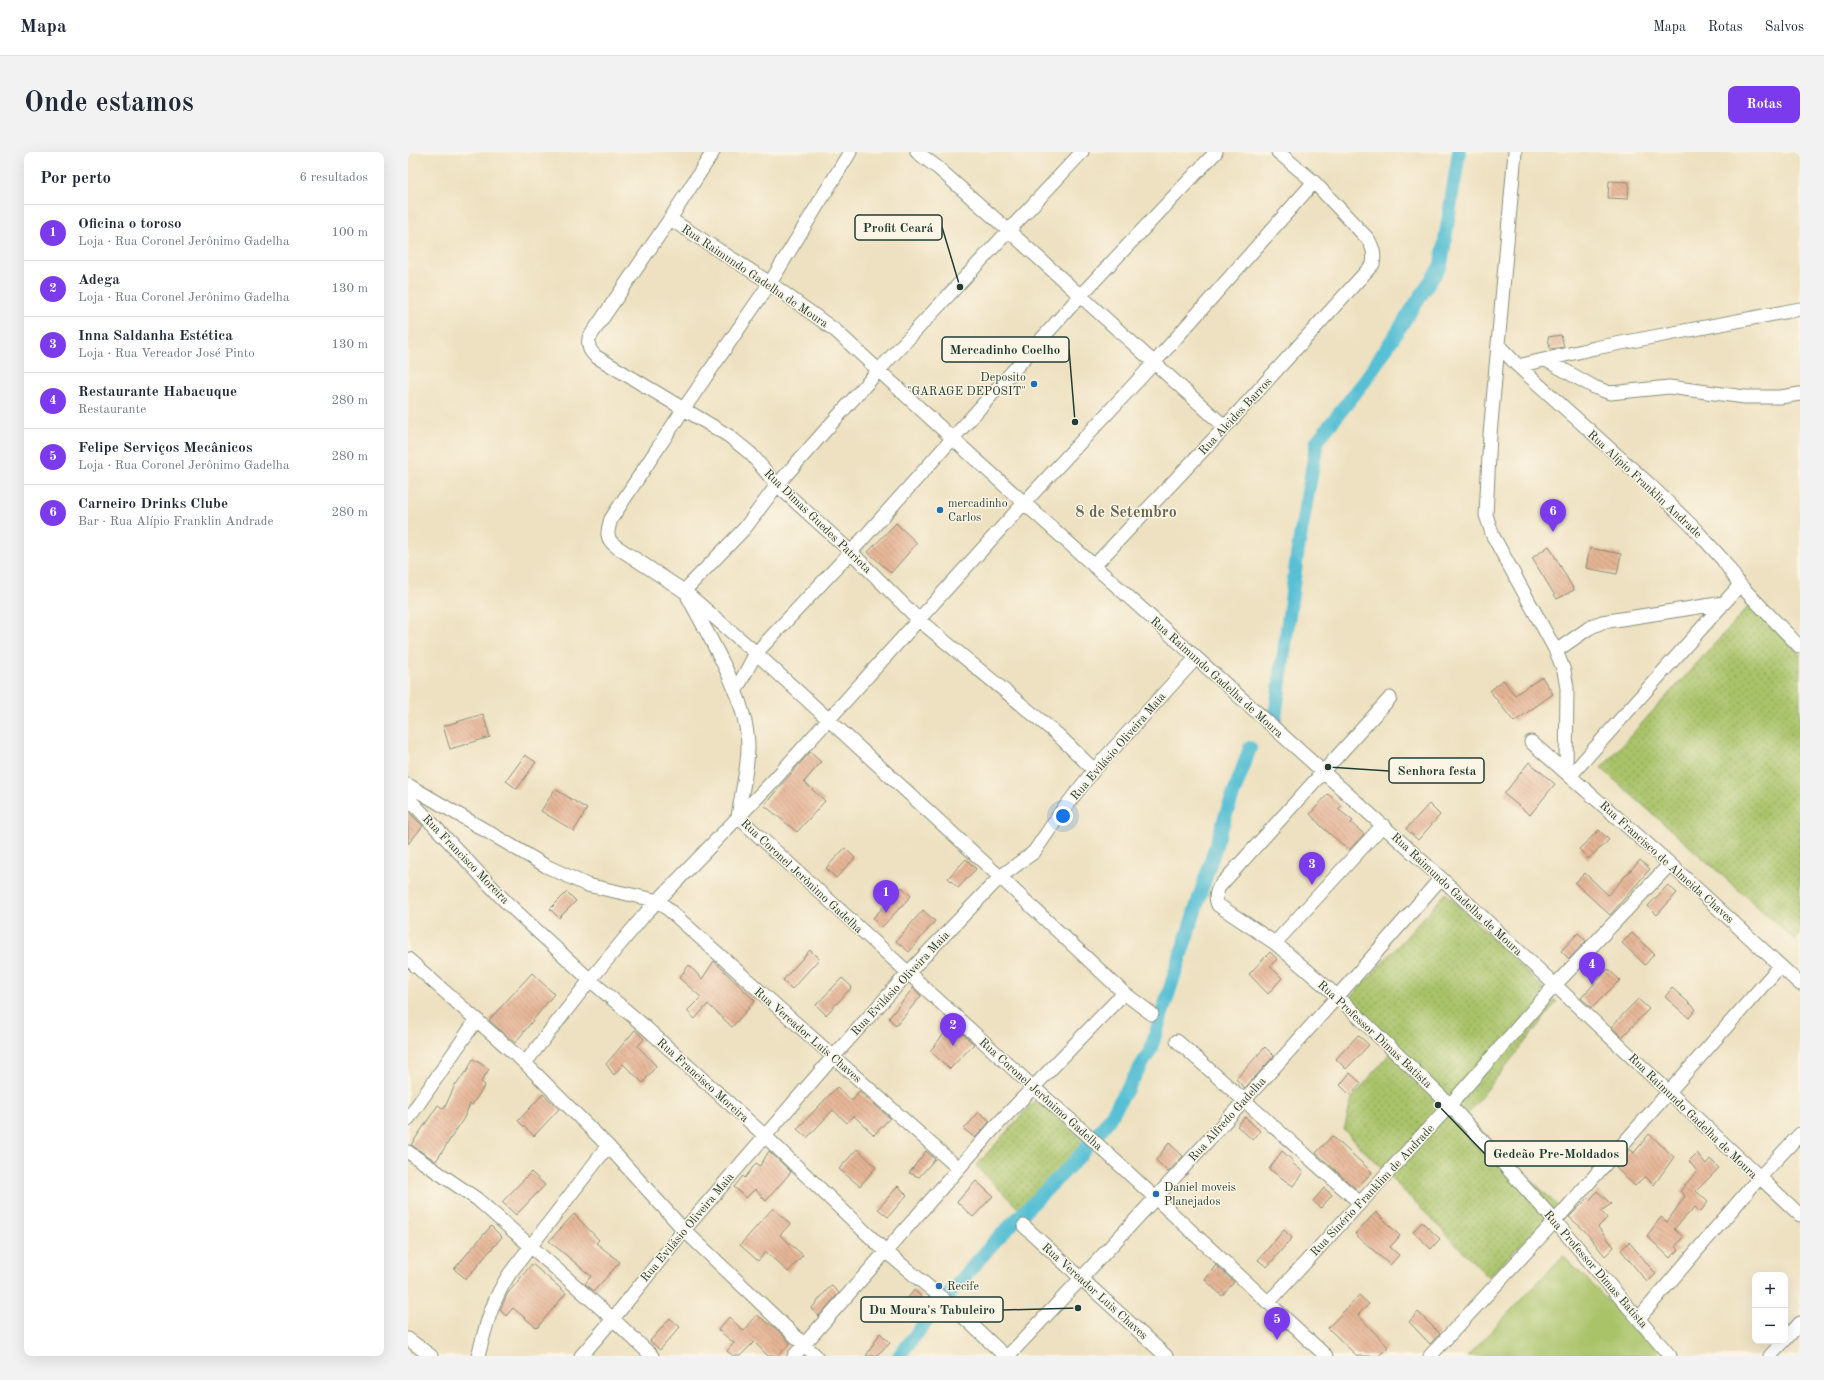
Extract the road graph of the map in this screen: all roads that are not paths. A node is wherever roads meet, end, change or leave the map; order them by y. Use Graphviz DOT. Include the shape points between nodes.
graph roads {
  1 [pos="712,152"];
  2 [pos="850,152"];
  3 [pos="917,152"];
  4 [pos="1082,152"];
  5 [pos="1216,152"];
  6 [pos="1278,152"];
  7 [pos="1515,152"];
  8 [pos="1314,182"];
  9 [pos="670,219"];
  10 [pos="1009,231"];
  11 [pos="770,283"];
  12 [pos="1080,296"];
  13 [pos="1800,309"];
  14 [pos="1499,346"];
  15 [pos="1546,360"];
  16 [pos="1154,363"];
  17 [pos="1518,366"];
  18 [pos="878,371"];
  19 [pos="1800,394"];
  20 [pos="683,410"];
  21 [pos="1225,427"];
  22 [pos="952,438"];
  23 [pos="777,485"];
  24 [pos="1024,503"];
  25 [pos="851,552"];
  26 [pos="1094,566"];
  27 [pos="1740,585"];
  28 [pos="684,591"];
  29 [pos="1724,603"];
  30 [pos="919,620"];
  31 [pos="1800,647"];
  32 [pos="1556,651"];
  33 [pos="756,653"];
  34 [pos="1196,658"];
  35 [pos="735,692"];
  36 [pos="1390,698"];
  37 [pos="827,720"];
  38 [pos="1531,742"];
  39 [pos="1094,770"];
  40 [pos="1322,772"];
  41 [pos="1568,773"];
  42 [pos="408,785"];
  43 [pos="408,798"];
  44 [pos="738,817"];
  45 [pos="1383,825"];
  46 [pos="1670,864"];
  47 [pos="1000,877"];
  48 [pos="1442,878"];
  49 [pos="659,901"];
  50 [pos="1275,943"];
  51 [pos="408,959"];
  52 [pos="1780,966"];
  53 [pos="908,973"];
  54 [pos="590,980"];
  55 [pos="1800,984"];
  56 [pos="1555,985"];
  57 [pos="1124,993"];
  58 [pos="1338,997"];
  59 [pos="1152,1014"];
  60 [pos="477,1019"];
  61 [pos="1177,1041"];
  62 [pos="833,1056"];
  63 [pos="525,1063"];
  64 [pos="1033,1087"];
  65 [pos="1668,1091"];
  66 [pos="1243,1100"];
  67 [pos="1450,1106"];
  68 [pos="408,1119"];
  69 [pos="1800,1134"];
  70 [pos="764,1135"];
  71 [pos="608,1146"];
  72 [pos="408,1152"];
  73 [pos="958,1168"];
  74 [pos="1759,1178"];
  75 [pos="1155,1198"];
  76 [pos="1360,1204"];
  77 [pos="1800,1215"];
  78 [pos="1555,1221"];
  79 [pos="1024,1226"];
  80 [pos="684,1230"];
  81 [pos="532,1246"];
  82 [pos="885,1251"];
  83 [pos="1081,1278"];
  84 [pos="1268,1303"];
  85 [pos="1639,1318"];
  86 [pos="613,1319"];
  87 [pos="1800,1323"];
  88 [pos="1788,1336"];
  89 [pos="408,1339"];
  90 [pos="804,1344"];
  91 [pos="1780,1344"];
  92 [pos="431,1356"];
  93 [pos="478,1356"];
  94 [pos="581,1356"];
  95 [pos="652,1356"];
  96 [pos="794,1356"];
  97 [pos="816,1356"];
  98 [pos="1005,1356"];
  99 [pos="1008,1356"];
  100 [pos="1166,1356"];
  101 [pos="1326,1356"];
  102 [pos="1430,1356"];
  103 [pos="1670,1356"];
  104 [pos="1770,1356"];
  1 -- 9 [label="street, Rua Raimundo Gadelha de Moura"];
  2 -- 11 [label="street"];
  3 -- 10 [label="street"];
  4 -- 10 [label="street"];
  5 -- 12 [label="street"];
  6 -- 8 [label="street"];
  7 -- 14 [label="street"];
  8 -- 16 [label="street"];
  8 -- 21 [label="street, Rua Alcides Barros" via="1368,239 1373,248 1373,264"];
  9 -- 11 [label="street, Rua Raimundo Gadelha de Moura"];
  9 -- 20 [label="street, Rua Dimas Guedes Patriota" via="589,338 588,345 595,356"];
  10 -- 12 [label="street"];
  10 -- 18 [label="street"];
  11 -- 18 [label="street, Rua Raimundo Gadelha de Moura" via="836,331"];
  11 -- 20 [label="street"];
  12 -- 16 [label="street"];
  12 -- 22 [label="street"];
  13 -- 15 [label="street" via="1595,348"];
  14 -- 17 [label="street, Rua Alípio Franklin Andrade"];
  14 -- 32 [label="street" via="1490,435 1486,514 1493,536"];
  15 -- 17 [label="street"];
  15 -- 19 [label="street" via="1610,393 1669,387 1746,397"];
  16 -- 21 [label="street"];
  16 -- 24 [label="street"];
  17 -- 27 [label="street, Rua Alípio Franklin Andrade" via="1696,530 1723,560"];
  18 -- 22 [label="street, Rua Raimundo Gadelha de Moura"];
  18 -- 23 [label="street"];
  20 -- 23 [label="street, Rua Dimas Guedes Patriota" via="733,439 751,454"];
  20 -- 28 [label="street" via="612,519 607,532 610,543"];
  21 -- 26 [label="street, Rua Alcides Barros"];
  22 -- 24 [label="street, Rua Raimundo Gadelha de Moura"];
  22 -- 25 [label="street"];
  23 -- 25 [label="street, Rua Dimas Guedes Patriota"];
  23 -- 28 [label="street" via="745,528"];
  24 -- 26 [label="street, Rua Raimundo Gadelha de Moura"];
  24 -- 30 [label="street"];
  25 -- 30 [label="street, Rua Dimas Guedes Patriota"];
  25 -- 33 [label="street"];
  26 -- 34 [label="street, Rua Raimundo Gadelha de Moura"];
  27 -- 29 [label="street"];
  27 -- 31 [label="street, Rua Alípio Franklin Andrade"];
  28 -- 33 [label="street"];
  28 -- 35 [label="street"];
  29 -- 32 [label="street" via="1602,622"];
  29 -- 41 [label="street"];
  30 -- 37 [label="street"];
  30 -- 39 [label="street, Rua Dimas Guedes Patriota" via="1057,734"];
  32 -- 41 [label="street" via="1567,688"];
  33 -- 35 [label="street"];
  33 -- 37 [label="street"];
  34 -- 39 [label="street, Rua Evilásio Oliveira Maia"];
  34 -- 40 [label="street, Rua Raimundo Gadelha de Moura"];
  35 -- 44 [label="street" via="748,747"];
  36 -- 40 [label="street"];
  37 -- 44 [label="street"];
  37 -- 47 [label="street"];
  38 -- 41 [label="street, Rua Francisco de Almeida Chaves"];
  39 -- 47 [label="street, Rua Evilásio Oliveira Maia" via="1062,810 1034,852"];
  40 -- 45 [label="street, Rua Raimundo Gadelha de Moura"];
  40 -- 50 [label="street, Rua Professor Dimas Batista" via="1216,893 1218,905"];
  41 -- 46 [label="street, Rua Francisco de Almeida Chaves"];
  42 -- 49 [label="street" via="539,862 580,882 617,893"];
  43 -- 54 [label="street, Rua Francisco Moreira" via="505,901"];
  44 -- 49 [label="street"];
  44 -- 53 [label="street, Rua Coronel Jerônimo Gadelha"];
  45 -- 48 [label="street, Rua Raimundo Gadelha de Moura"];
  45 -- 50 [label="street"];
  46 -- 52 [label="street, Rua Francisco de Almeida Chaves"];
  46 -- 56 [label="street, Rua Sinério Franklim de Andrade"];
  47 -- 53 [label="street, Rua Evilásio Oliveira Maia"];
  47 -- 57 [label="street"];
  48 -- 56 [label="street, Rua Raimundo Gadelha de Moura"];
  48 -- 58 [label="street, Rua Alfredo Gadelha"];
  49 -- 54 [label="street"];
  49 -- 62 [label="street, Rua Vereador Luis Chaves"];
  50 -- 58 [label="street, Rua Professor Dimas Batista"];
  51 -- 60 [label="street"];
  52 -- 55 [label="street, Rua Francisco de Almeida Chaves"];
  52 -- 65 [label="street"];
  53 -- 62 [label="street, Rua Evilásio Oliveira Maia"];
  53 -- 64 [label="street, Rua Coronel Jerônimo Gadelha"];
  54 -- 63 [label="street"];
  54 -- 70 [label="street, Rua Francisco Moreira"];
  56 -- 65 [label="street, Rua Raimundo Gadelha de Moura"];
  56 -- 67 [label="street, Rua Sinério Franklim de Andrade"];
  57 -- 59 [label="street"];
  57 -- 64 [label="street"];
  58 -- 66 [label="street, Rua Alfredo Gadelha"];
  58 -- 67 [label="street, Rua Professor Dimas Batista"];
  60 -- 63 [label="street"];
  60 -- 68 [label="street"];
  61 -- 66 [label="street"];
  62 -- 70 [label="street, Rua Evilásio Oliveira Maia"];
  62 -- 73 [label="street, Rua Vereador Luis Chaves"];
  63 -- 71 [label="street"];
  64 -- 73 [label="street"];
  64 -- 75 [label="street, Rua Coronel Jerônimo Gadelha"];
  65 -- 74 [label="street, Rua Raimundo Gadelha de Moura"];
  65 -- 78 [label="street"];
  66 -- 75 [label="street, Rua Alfredo Gadelha"];
  66 -- 76 [label="street"];
  67 -- 76 [label="street, Rua Sinério Franklim de Andrade"];
  67 -- 78 [label="street, Rua Professor Dimas Batista"];
  69 -- 74 [label="street"];
  70 -- 80 [label="street, Rua Evilásio Oliveira Maia"];
  70 -- 82 [label="street, Rua Francisco Moreira"];
  71 -- 80 [label="street"];
  71 -- 81 [label="street"];
  72 -- 81 [label="street" via="477,1199"];
  73 -- 82 [label="street"];
  74 -- 77 [label="street, Rua Raimundo Gadelha de Moura"];
  74 -- 85 [label="street"];
  75 -- 83 [label="street, Rua Alfredo Gadelha"];
  75 -- 84 [label="street, Rua Coronel Jerônimo Gadelha"];
  76 -- 84 [label="street, Rua Sinério Franklim de Andrade"];
  78 -- 85 [label="street, Rua Professor Dimas Batista"];
  78 -- 102 [label="street"];
  79 -- 83 [label="street, Rua Vereador Luis Chaves"];
  80 -- 86 [label="street, Rua Evilásio Oliveira Maia"];
  80 -- 90 [label="street"];
  81 -- 86 [label="street"];
  81 -- 93 [label="street" via="498,1292 490,1310"];
  82 -- 90 [label="street"];
  82 -- 98 [label="street, Rua Francisco Moreira" via="953,1307"];
  83 -- 99 [label="street, Rua Alfredo Gadelha"];
  83 -- 100 [label="street, Rua Vereador Luis Chaves"];
  84 -- 101 [label="street, Rua Coronel Jerônimo Gadelha"];
  85 -- 103 [label="street, Rua Professor Dimas Batista"];
  86 -- 94 [label="street, Rua Evilásio Oliveira Maia"];
  86 -- 95 [label="street"];
  87 -- 88 [label="street"];
  89 -- 92 [label="street"];
  90 -- 96 [label="street"];
  90 -- 97 [label="street"];
  91 -- 104 [label="street"];
}
